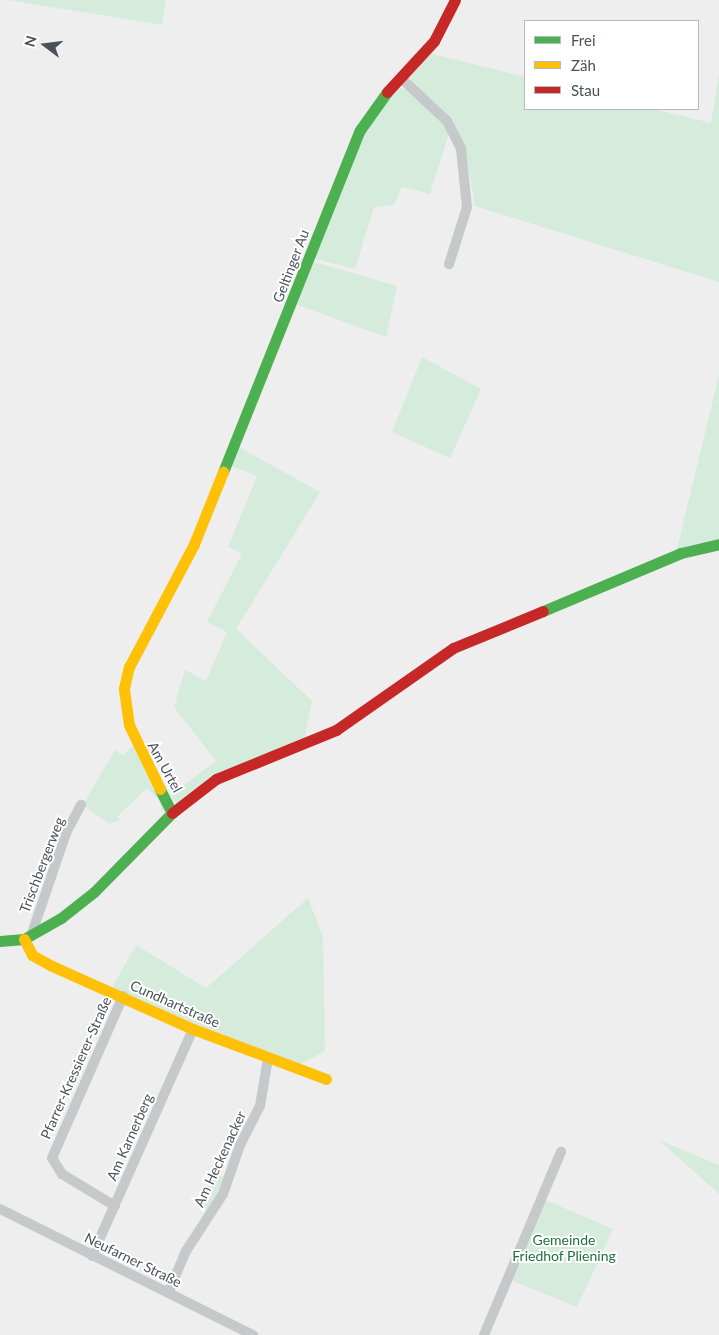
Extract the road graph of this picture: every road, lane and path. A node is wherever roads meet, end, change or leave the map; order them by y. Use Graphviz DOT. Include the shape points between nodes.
graph roads {
  1 [pos="455,0"];
  2 [pos="402,79"];
  3 [pos="449,264"];
  4 [pos="719,544"];
  5 [pos="186,562"];
  6 [pos="81,806"];
  7 [pos="172,813"];
  8 [pos="27,938"];
  9 [pos="0,941"];
  10 [pos="123,996"];
  11 [pos="193,1029"];
  12 [pos="268,1058"];
  13 [pos="326,1079"];
  14 [pos="561,1152"];
  15 [pos="116,1206"];
  16 [pos="0,1209"];
  17 [pos="92,1256"];
  18 [pos="168,1293"];
  19 [pos="253,1335"];
  20 [pos="484,1335"];
  1 -- 2 [label="street, Geltinger Au" via="434,41"];
  2 -- 3 [label="street" via="447,121 461,149 467,207"];
  2 -- 5 [label="street, Geltinger Au" via="372,110 353,144 279,337"];
  4 -- 7 [label="street" via="681,553 453,648 336,730 216,779"];
  5 -- 7 [label="street, Am Urtel" via="133,658 124,688 134,740"];
  6 -- 8 [label="street, Trischbergerweg" via="64,840"];
  7 -- 8 [label="street, Am Urtel" via="94,892"];
  8 -- 9 [label="street"];
  8 -- 10 [label="street, Cundhartstraße" via="32,955"];
  10 -- 11 [label="street, Cundhartstraße"];
  10 -- 15 [label="street, Pfarrer-Kressierer-Straße" via="52,1158 62,1174"];
  11 -- 12 [label="street, Cundhartstraße"];
  11 -- 15 [label="street, Am Karnerberg"];
  12 -- 13 [label="street, Cundhartstraße"];
  12 -- 18 [label="street, Am Heckenacker" via="260,1106 240,1145 223,1194 186,1251"];
  14 -- 20 [label="street"];
  15 -- 17 [label="street, Am Karnerberg"];
  16 -- 17 [label="street, Neufarner Straße"];
  17 -- 18 [label="street, Neufarner Straße"];
  18 -- 19 [label="street, Neufarner Straße"];
}
